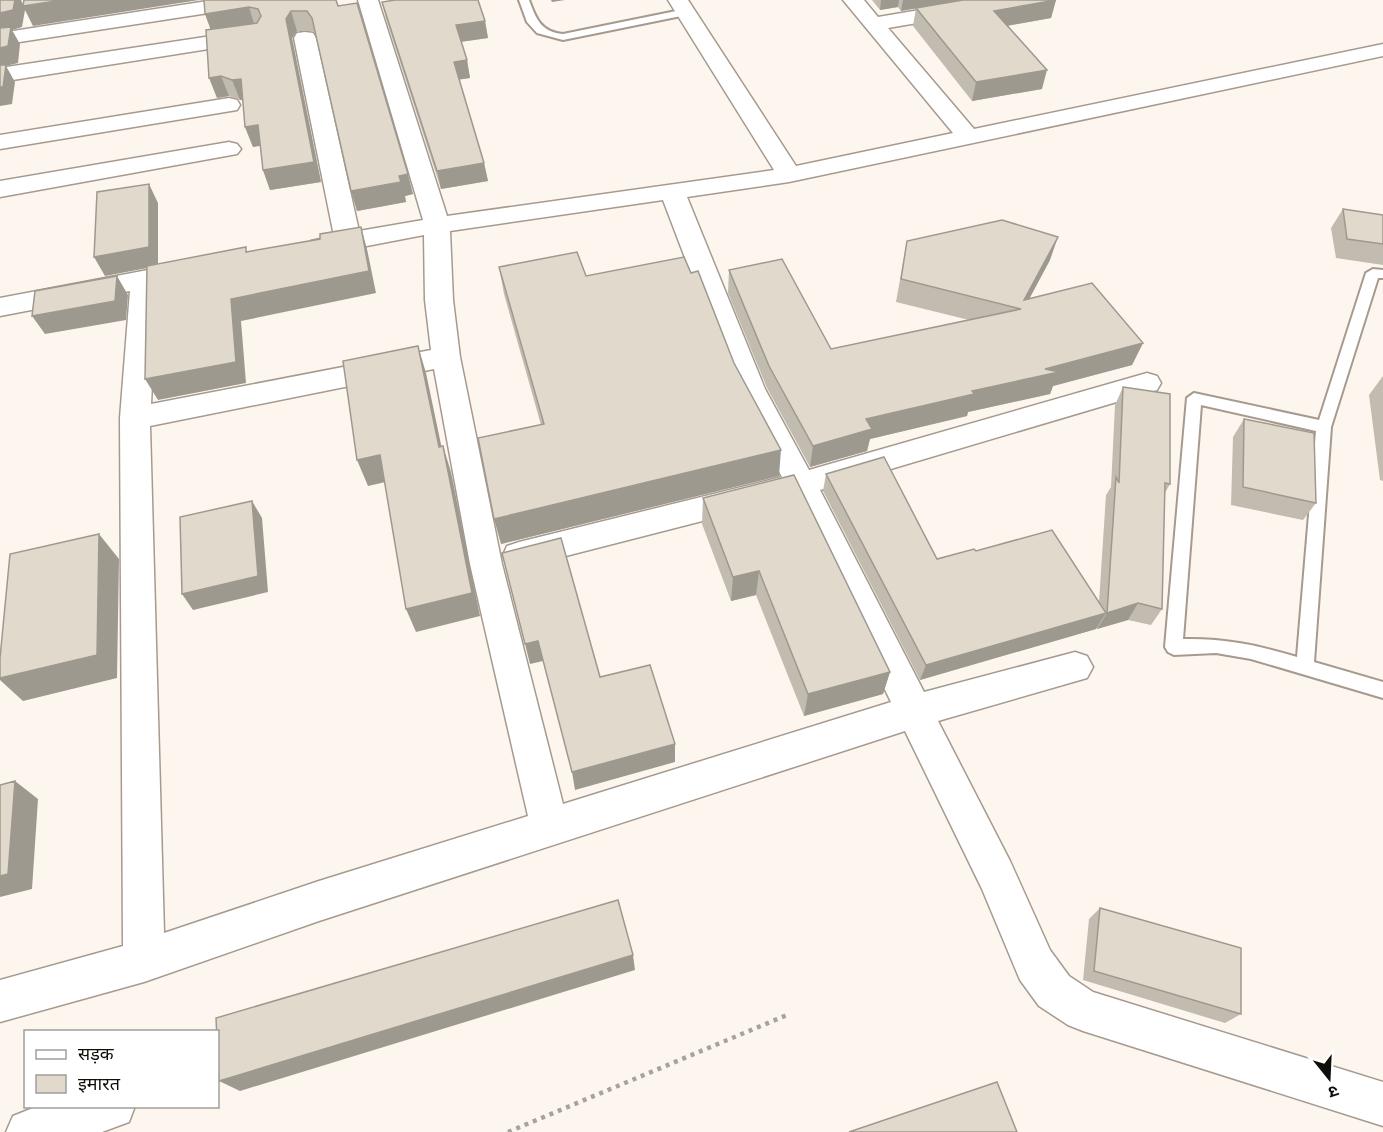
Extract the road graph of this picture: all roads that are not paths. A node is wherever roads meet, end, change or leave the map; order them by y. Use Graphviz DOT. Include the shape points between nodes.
graph roads {
  1 [pos="368,0"];
  2 [pos="524,0"];
  3 [pos="853,0"];
  4 [pos="1016,0"];
  5 [pos="228,4"];
  6 [pos="682,6"];
  7 [pos="873,24"];
  8 [pos="255,35"];
  9 [pos="305,38"];
  10 [pos="0,39"];
  11 [pos="1383,50"];
  12 [pos="0,75"];
  13 [pos="229,105"];
  14 [pos="968,137"];
  15 [pos="0,142"];
  16 [pos="229,149"];
  17 [pos="789,175"];
  18 [pos="0,189"];
  19 [pos="672,192"];
  20 [pos="437,225"];
  21 [pos="348,242"];
  22 [pos="302,250"];
  23 [pos="212,267"];
  24 [pos="1383,274"];
  25 [pos="144,280"];
  26 [pos="0,307"];
  27 [pos="446,357"];
  28 [pos="1147,383"];
  29 [pos="135,418"];
  30 [pos="1324,427"];
  31 [pos="801,484"];
  32 [pos="486,564"];
  33 [pos="1074,667"];
  34 [pos="1305,667"];
  35 [pos="1383,690"];
  36 [pos="915,711"];
  37 [pos="550,828"];
  38 [pos="144,961"];
  39 [pos="0,1001"];
  40 [pos="1383,1104"];
  41 [pos="110,1108"];
  42 [pos="29,1132"];
  1 -- 20 [label="street"];
  2 -- 6 [label="lane" via="534,26 549,36 563,37"];
  3 -- 7 [label="street"];
  4 -- 7 [label="street"];
  5 -- 10 [label="street"];
  6 -- 17 [label="street"];
  7 -- 14 [label="street"];
  8 -- 12 [label="street"];
  9 -- 21 [label="street"];
  11 -- 14 [label="street"];
  13 -- 15 [label="street"];
  14 -- 17 [label="street"];
  16 -- 18 [label="street"];
  17 -- 19 [label="street"];
  19 -- 20 [label="street"];
  19 -- 31 [label="street" via="750,389"];
  20 -- 21 [label="street"];
  20 -- 27 [label="street"];
  21 -- 22 [label="street"];
  23 -- 25 [label="street"];
  24 -- 30 [label="lane" via="1373,273"];
  25 -- 26 [label="street"];
  25 -- 29 [label="street"];
  27 -- 29 [label="street"];
  27 -- 32 [label="street"];
  28 -- 31 [label="street"];
  29 -- 38 [label="street"];
  30 -- 34 [label="lane"];
  30 -- 34 [label="lane" via="1194,398 1174,647 1216,646 1251,651"];
  31 -- 32 [label="street"];
  31 -- 36 [label="street"];
  32 -- 37 [label="street"];
  33 -- 36 [label="street"];
  34 -- 35 [label="lane"];
  36 -- 37 [label="street"];
  36 -- 40 [label="street" via="996,875 1035,965 1054,991 1083,1011"];
  37 -- 38 [label="street"];
  38 -- 39 [label="street"];
  41 -- 42 [label="street"];
}
